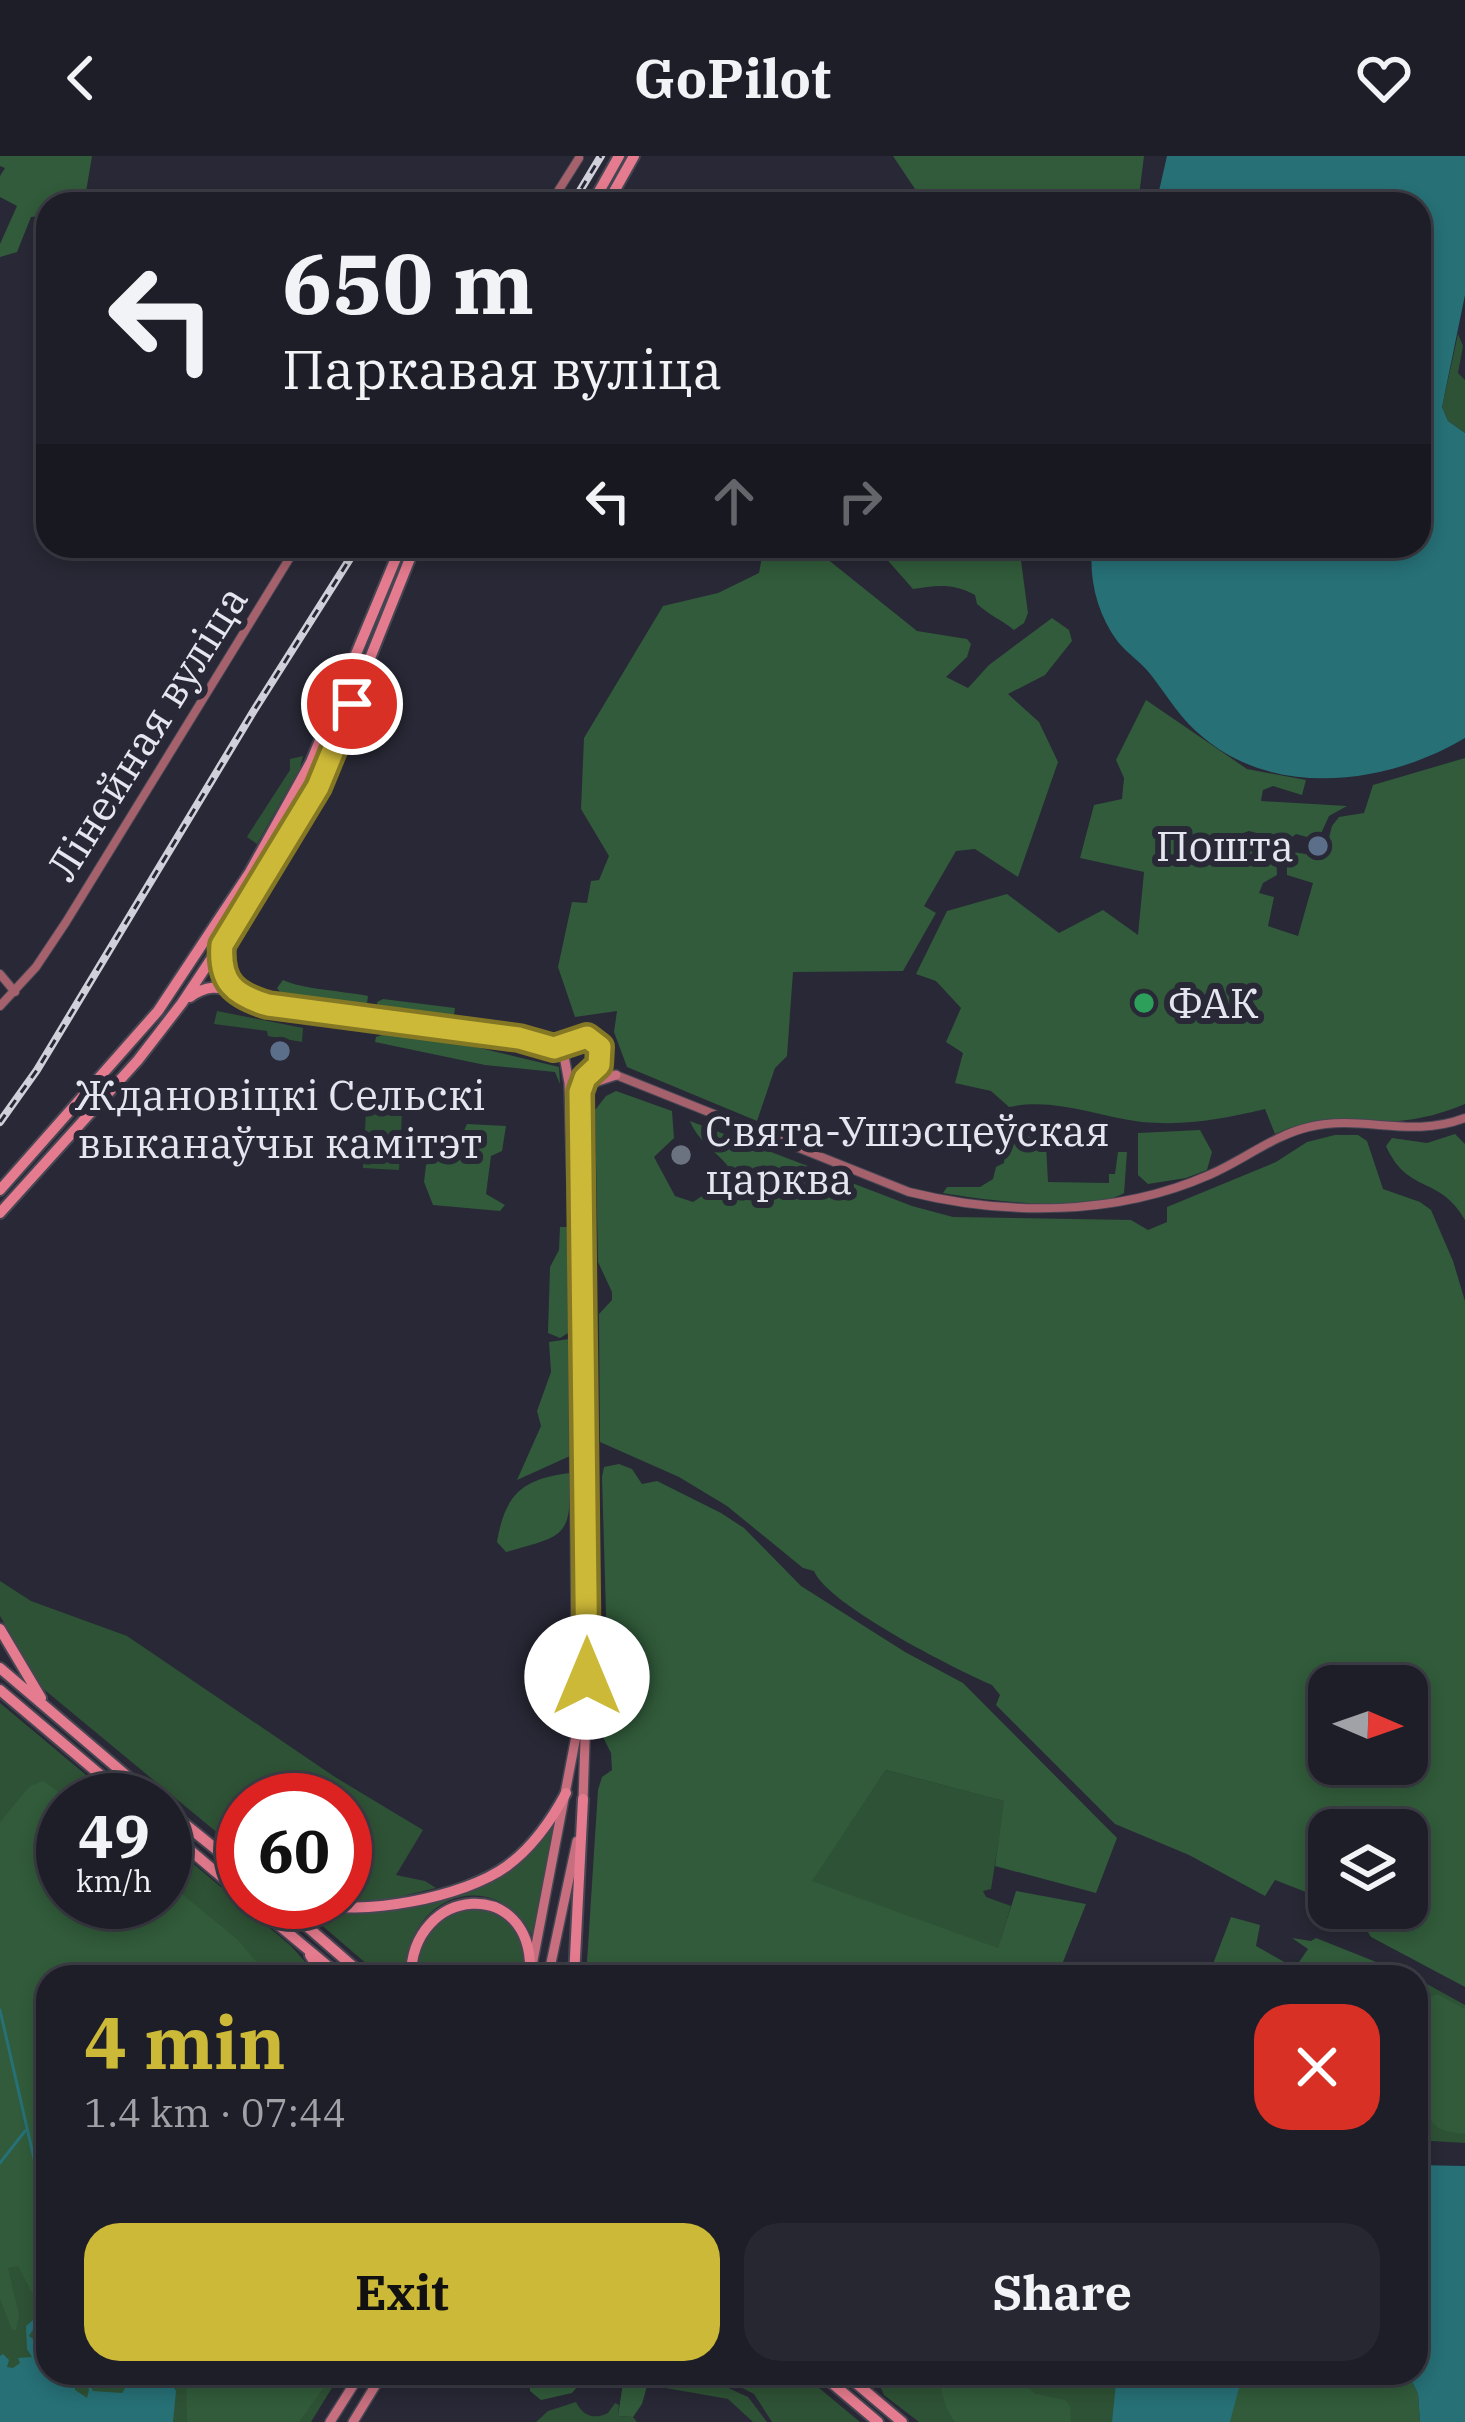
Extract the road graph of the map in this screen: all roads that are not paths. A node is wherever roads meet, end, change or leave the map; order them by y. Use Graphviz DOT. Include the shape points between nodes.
graph roads {
  1 [pos="619,156"];
  2 [pos="634,156"];
  3 [pos="578,158"];
  4 [pos="557,192"];
  5 [pos="599,192"];
  6 [pos="614,192"];
  7 [pos="290,558"];
  8 [pos="396,558"];
  9 [pos="410,558"];
  10 [pos="222,945"];
  11 [pos="0,974"];
  12 [pos="15,992"];
  13 [pos="237,992"];
  14 [pos="182,1003"];
  15 [pos="0,1006"];
  16 [pos="548,1046"];
  17 [pos="566,1046"];
  18 [pos="602,1058"];
  19 [pos="565,1062"];
  20 [pos="591,1074"];
  21 [pos="616,1075"];
  22 [pos="1465,1118"];
  23 [pos="583,1153"];
  24 [pos="4,1184"];
  25 [pos="0,1213"];
  26 [pos="0,1629"];
  27 [pos="0,1668"];
  28 [pos="0,1690"];
  29 [pos="51,1712"];
  30 [pos="98,1773"];
  31 [pos="123,1773"];
  32 [pos="566,1793"];
  33 [pos="584,1795"];
  34 [pos="192,1829"];
  35 [pos="216,1848"];
  36 [pos="192,1852"];
  37 [pos="216,1872"];
  38 [pos="372,1908"];
  39 [pos="283,1929"];
  40 [pos="310,1929"];
  41 [pos="305,1947"];
  42 [pos="316,1965"];
  43 [pos="326,1965"];
  44 [pos="351,1965"];
  45 [pos="412,1965"];
  46 [pos="530,1965"];
  47 [pos="532,1965"];
  48 [pos="551,1965"];
  49 [pos="575,1965"];
  50 [pos="353,2385"];
  51 [pos="376,2385"];
  52 [pos="834,2385"];
  53 [pos="858,2385"];
  54 [pos="330,2422"];
  55 [pos="353,2422"];
  56 [pos="878,2422"];
  57 [pos="902,2422"];
  1 -- 5 [label="highway"];
  2 -- 6 [label="highway"];
  3 -- 4 [label="street"];
  7 -- 12 [label="street, Лінейная вуліца"];
  8 -- 24 [label="highway" via="311,762 250,872 158,1011"];
  9 -- 10 [label="highway" via="318,787"];
  10 -- 13 [label="highway" via="220,967"];
  10 -- 14 [label="highway"];
  11 -- 12 [label="street"];
  12 -- 15 [label="street, Лінейная вуліца"];
  13 -- 14 [label="highway" via="207,988"];
  13 -- 16 [label="main road" via="268,1005"];
  14 -- 25 [label="highway"];
  16 -- 17 [label="main road"];
  16 -- 19 [label="main road"];
  17 -- 18 [label="main road" via="590,1038"];
  17 -- 19 [label="main road"];
  18 -- 20 [label="main road"];
  18 -- 21 [label="street"];
  19 -- 20 [label="main road"];
  19 -- 32 [label="main road" via="578,1641 577,1731"];
  20 -- 21 [label="street"];
  20 -- 23 [label="main road" via="580,1085"];
  21 -- 22 [label="street" via="883,1183 933,1198 1046,1208 1132,1201 1308,1127 1419,1130"];
  21 -- 23 [label="main road" via="587,1088"];
  23 -- 33 [label="main road"];
  26 -- 29 [label="highway"];
  27 -- 29 [label="highway"];
  28 -- 30 [label="highway"];
  29 -- 31 [label="highway"];
  32 -- 33 [label="main road"];
  32 -- 38 [label="highway" via="524,1851 479,1882"];
  32 -- 47 [label="main road"];
  33 -- 48 [label="main road"];
  33 -- 49 [label="highway"];
  34 -- 35 [label="highway"];
  36 -- 37 [label="highway"];
  39 -- 41 [label="highway"];
  40 -- 44 [label="highway"];
  41 -- 42 [label="highway"];
  41 -- 43 [label="highway"];
  45 -- 46 [label="highway" via="426,1928 469,1903 497,1908 519,1925"];
  50 -- 54 [label="main road"];
  51 -- 55 [label="main road"];
  52 -- 56 [label="highway"];
  53 -- 57 [label="highway"];
}
